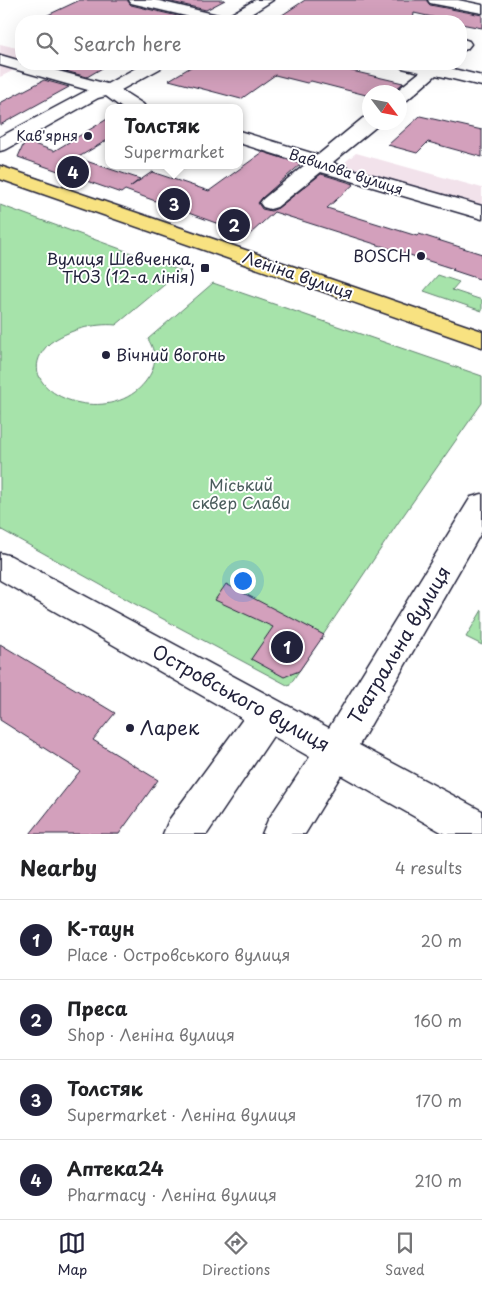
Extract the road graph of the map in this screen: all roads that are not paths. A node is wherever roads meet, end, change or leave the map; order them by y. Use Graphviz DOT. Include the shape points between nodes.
graph roads {
  1 [pos="136,0"];
  2 [pos="266,0"];
  3 [pos="435,0"];
  4 [pos="480,9"];
  5 [pos="201,15"];
  6 [pos="238,15"];
  7 [pos="0,60"];
  8 [pos="15,64"];
  9 [pos="36,70"];
  10 [pos="144,70"];
  11 [pos="431,70"];
  12 [pos="448,70"];
  13 [pos="482,81"];
  14 [pos="109,90"];
  15 [pos="407,91"];
  16 [pos="128,104"];
  17 [pos="362,129"];
  18 [pos="243,138"];
  19 [pos="0,145"];
  20 [pos="0,162"];
  21 [pos="321,162"];
  22 [pos="0,172"];
  23 [pos="270,203"];
  24 [pos="482,214"];
  25 [pos="482,339"];
  26 [pos="482,506"];
  27 [pos="0,565"];
  28 [pos="268,713"];
  29 [pos="336,750"];
  30 [pos="482,832"];
  31 [pos="183,834"];
  32 [pos="282,834"];
  1 -- 5 [label="street"];
  2 -- 6 [label="street"];
  3 -- 4 [label="street"];
  7 -- 8 [label="street"];
  9 -- 14 [label="street"];
  10 -- 14 [label="street"];
  11 -- 15 [label="street"];
  12 -- 13 [label="street"];
  14 -- 16 [label="street"];
  14 -- 19 [label="street" via="92,94"];
  14 -- 20 [label="street" via="107,98"];
  17 -- 21 [label="street"];
  18 -- 21 [label="street, Вавилова вулиця"];
  21 -- 23 [label="street"];
  21 -- 24 [label="street, Вавилова вулиця" via="330,169"];
  22 -- 25 [label="main road, Леніна вулиця"];
  26 -- 29 [label="street, Театральна вулиця"];
  27 -- 28 [label="street, Островського вулиця"];
  28 -- 29 [label="street, Островського вулиця"];
  28 -- 31 [label="street"];
  29 -- 30 [label="street, Островського вулиця"];
  29 -- 32 [label="street, Театральна вулиця"];
}
